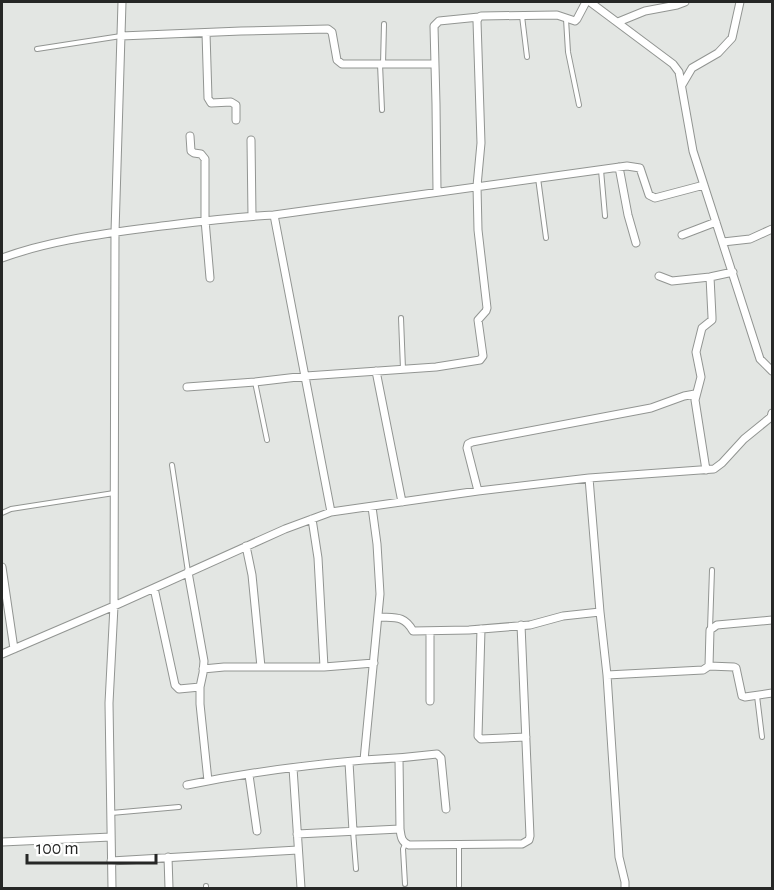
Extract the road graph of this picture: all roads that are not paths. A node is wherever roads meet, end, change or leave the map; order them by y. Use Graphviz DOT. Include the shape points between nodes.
graph roads {
  1 [pos="122,2"];
  2 [pos="586,2"];
  3 [pos="590,2"];
  4 [pos="685,2"];
  5 [pos="740,2"];
  6 [pos="522,15"];
  7 [pos="478,18"];
  8 [pos="566,18"];
  9 [pos="618,22"];
  10 [pos="384,24"];
  11 [pos="206,33"];
  12 [pos="121,36"];
  13 [pos="37,49"];
  14 [pos="527,57"];
  15 [pos="381,64"];
  16 [pos="435,64"];
  17 [pos="682,85"];
  18 [pos="579,105"];
  19 [pos="382,110"];
  20 [pos="236,120"];
  21 [pos="190,136"];
  22 [pos="251,140"];
  23 [pos="619,167"];
  24 [pos="601,170"];
  25 [pos="538,178"];
  26 [pos="704,185"];
  27 [pos="477,186"];
  28 [pos="437,192"];
  29 [pos="274,215"];
  30 [pos="252,216"];
  31 [pos="604,216"];
  32 [pos="205,220"];
  33 [pos="716,222"];
  34 [pos="772,229"];
  35 [pos="115,232"];
  36 [pos="682,235"];
  37 [pos="546,238"];
  38 [pos="723,242"];
  39 [pos="636,243"];
  40 [pos="2,258"];
  41 [pos="733,272"];
  42 [pos="659,276"];
  43 [pos="210,278"];
  44 [pos="710,278"];
  45 [pos="401,318"];
  46 [pos="403,369"];
  47 [pos="376,371"];
  48 [pos="772,371"];
  49 [pos="306,376"];
  50 [pos="255,382"];
  51 [pos="187,387"];
  52 [pos="695,394"];
  53 [pos="772,413"];
  54 [pos="267,440"];
  55 [pos="172,465"];
  56 [pos="706,470"];
  57 [pos="589,478"];
  58 [pos="478,491"];
  59 [pos="114,493"];
  60 [pos="402,502"];
  61 [pos="372,507"];
  62 [pos="2,513"];
  63 [pos="331,513"];
  64 [pos="312,519"];
  65 [pos="246,546"];
  66 [pos="2,567"];
  67 [pos="712,570"];
  68 [pos="188,572"];
  69 [pos="154,588"];
  70 [pos="114,606"];
  71 [pos="600,612"];
  72 [pos="379,617"];
  73 [pos="772,620"];
  74 [pos="521,626"];
  75 [pos="481,629"];
  76 [pos="710,630"];
  77 [pos="430,631"];
  78 [pos="14,649"];
  79 [pos="2,654"];
  80 [pos="374,663"];
  81 [pos="708,666"];
  82 [pos="261,667"];
  83 [pos="324,667"];
  84 [pos="203,669"];
  85 [pos="607,675"];
  86 [pos="200,687"];
  87 [pos="772,693"];
  88 [pos="757,695"];
  89 [pos="430,700"];
  90 [pos="526,736"];
  91 [pos="762,737"];
  92 [pos="399,759"];
  93 [pos="364,760"];
  94 [pos="349,762"];
  95 [pos="293,768"];
  96 [pos="249,775"];
  97 [pos="208,781"];
  98 [pos="188,785"];
  99 [pos="179,807"];
  100 [pos="446,808"];
  101 [pos="110,813"];
  102 [pos="400,829"];
  103 [pos="257,831"];
  104 [pos="353,831"];
  105 [pos="297,834"];
  106 [pos="111,837"];
  107 [pos="2,842"];
  108 [pos="405,843"];
  109 [pos="459,844"];
  110 [pos="298,850"];
  111 [pos="168,857"];
  112 [pos="111,861"];
  113 [pos="356,869"];
  114 [pos="405,884"];
  115 [pos="459,886"];
  116 [pos="112,888"];
  117 [pos="169,888"];
  118 [pos="301,888"];
  119 [pos="625,888"];
  1 -- 12 [label="street"];
  2 -- 8 [label="street" via="577,20"];
  3 -- 9 [label="street"];
  4 -- 9 [label="street"];
  5 -- 17 [label="street" via="732,38 718,53 692,68"];
  6 -- 7 [label="street"];
  6 -- 8 [label="street"];
  6 -- 14 [label="lane"];
  7 -- 16 [label="street" via="436,23"];
  7 -- 27 [label="street" via="481,143"];
  8 -- 18 [label="lane"];
  9 -- 17 [label="street" via="673,64 680,72"];
  10 -- 15 [label="lane"];
  11 -- 12 [label="street"];
  11 -- 15 [label="street" via="328,29 339,63"];
  11 -- 20 [label="street" via="208,98 211,103 234,103"];
  12 -- 13 [label="lane"];
  12 -- 35 [label="street"];
  15 -- 16 [label="street"];
  15 -- 19 [label="lane"];
  16 -- 28 [label="street"];
  17 -- 26 [label="street" via="693,151"];
  21 -- 32 [label="street" via="191,151 205,159"];
  22 -- 30 [label="street"];
  23 -- 24 [label="street"];
  23 -- 26 [label="street" via="640,168 649,195 655,198"];
  23 -- 39 [label="street"];
  24 -- 25 [label="street"];
  24 -- 31 [label="lane"];
  25 -- 27 [label="street"];
  25 -- 37 [label="lane"];
  26 -- 33 [label="street"];
  27 -- 28 [label="street"];
  27 -- 46 [label="street" via="487,308 478,320 483,358"];
  28 -- 29 [label="street"];
  29 -- 30 [label="street"];
  29 -- 49 [label="street"];
  30 -- 32 [label="street"];
  32 -- 35 [label="street"];
  32 -- 43 [label="street"];
  33 -- 36 [label="street"];
  33 -- 38 [label="street"];
  34 -- 38 [label="street" via="755,237"];
  35 -- 40 [label="street" via="69,239"];
  35 -- 59 [label="street"];
  38 -- 41 [label="street"];
  41 -- 44 [label="street"];
  41 -- 48 [label="street" via="760,359"];
  42 -- 44 [label="street" via="672,281"];
  44 -- 52 [label="street" via="712,320 702,328 696,352 701,374"];
  45 -- 46 [label="lane"];
  46 -- 47 [label="street"];
  47 -- 49 [label="street"];
  47 -- 60 [label="street"];
  49 -- 50 [label="street"];
  49 -- 63 [label="street"];
  50 -- 51 [label="street"];
  50 -- 54 [label="lane"];
  52 -- 56 [label="street"];
  52 -- 58 [label="street" via="651,408 472,442 467,448"];
  53 -- 56 [label="street" via="718,467"];
  55 -- 68 [label="lane"];
  56 -- 57 [label="street"];
  57 -- 58 [label="street"];
  57 -- 71 [label="street"];
  58 -- 60 [label="street"];
  59 -- 62 [label="lane"];
  59 -- 70 [label="street"];
  60 -- 61 [label="street"];
  61 -- 63 [label="street"];
  61 -- 72 [label="street" via="381,594"];
  63 -- 64 [label="street"];
  64 -- 65 [label="street"];
  64 -- 83 [label="street"];
  65 -- 68 [label="street"];
  65 -- 82 [label="street"];
  66 -- 78 [label="street"];
  67 -- 76 [label="lane"];
  68 -- 69 [label="street"];
  68 -- 84 [label="street"];
  69 -- 70 [label="street"];
  69 -- 86 [label="street" via="175,686"];
  70 -- 78 [label="street"];
  70 -- 101 [label="street" via="109,703"];
  71 -- 74 [label="street"];
  71 -- 85 [label="street"];
  72 -- 77 [label="street" via="401,618 413,631"];
  72 -- 80 [label="street"];
  73 -- 76 [label="street" via="717,625"];
  74 -- 75 [label="street"];
  74 -- 90 [label="street"];
  75 -- 77 [label="street"];
  75 -- 90 [label="street" via="478,736"];
  76 -- 81 [label="street"];
  77 -- 89 [label="street"];
  78 -- 79 [label="street"];
  80 -- 83 [label="street"];
  80 -- 93 [label="street"];
  81 -- 85 [label="street" via="703,670"];
  81 -- 88 [label="street" via="734,667 742,696"];
  82 -- 83 [label="street"];
  82 -- 84 [label="street"];
  84 -- 86 [label="street"];
  85 -- 119 [label="street" via="619,857"];
  86 -- 97 [label="street"];
  87 -- 88 [label="street"];
  88 -- 91 [label="lane"];
  90 -- 109 [label="street" via="529,840 522,844"];
  92 -- 93 [label="street"];
  92 -- 100 [label="street" via="440,755"];
  92 -- 102 [label="street"];
  93 -- 94 [label="street"];
  94 -- 95 [label="street"];
  94 -- 104 [label="street"];
  95 -- 96 [label="street"];
  95 -- 105 [label="street"];
  96 -- 97 [label="street"];
  96 -- 103 [label="street"];
  97 -- 98 [label="street"];
  99 -- 101 [label="lane"];
  101 -- 106 [label="street"];
  102 -- 104 [label="street"];
  102 -- 108 [label="street"];
  104 -- 105 [label="street"];
  104 -- 113 [label="lane"];
  105 -- 110 [label="street"];
  106 -- 107 [label="street"];
  106 -- 112 [label="street"];
  108 -- 109 [label="street"];
  108 -- 114 [label="lane"];
  109 -- 115 [label="lane"];
  110 -- 111 [label="street"];
  110 -- 118 [label="street"];
  111 -- 112 [label="street"];
  111 -- 117 [label="street"];
  112 -- 116 [label="street"];
}
